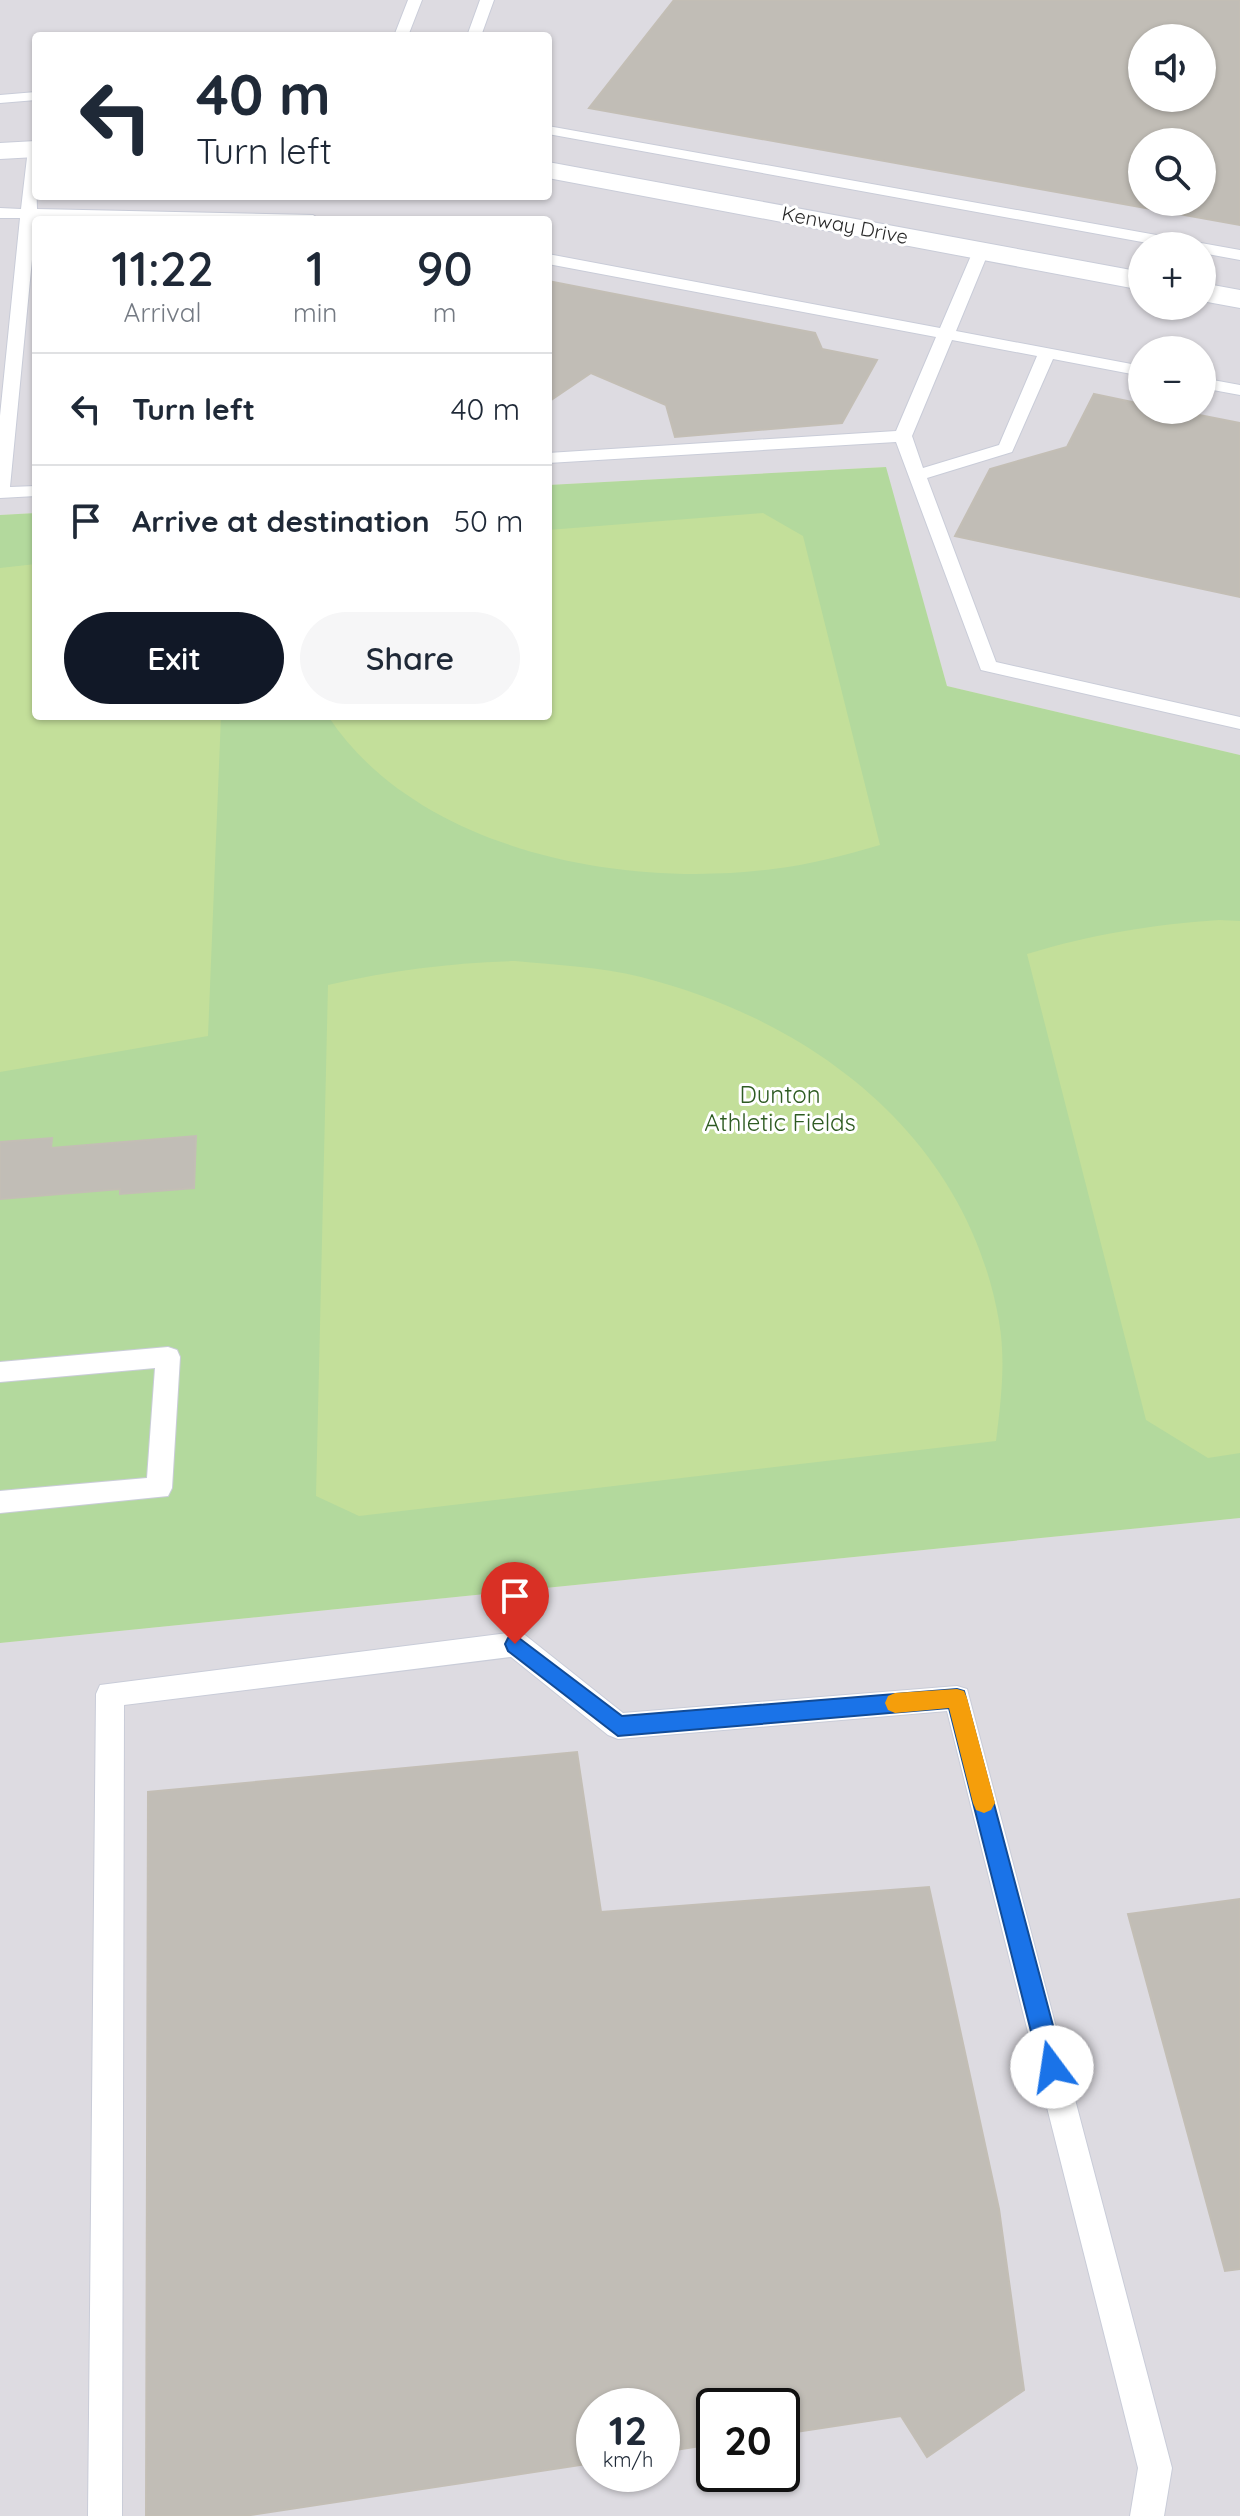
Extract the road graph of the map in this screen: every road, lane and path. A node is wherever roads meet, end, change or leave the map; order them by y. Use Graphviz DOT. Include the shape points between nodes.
graph roads {
  1 [pos="415,0"];
  2 [pos="487,0"];
  3 [pos="403,32"];
  4 [pos="475,32"];
  5 [pos="32,96"];
  6 [pos="0,99"];
  7 [pos="552,131"];
  8 [pos="32,149"];
  9 [pos="0,151"];
  10 [pos="552,171"];
  11 [pos="32,176"];
  12 [pos="28,212"];
  13 [pos="0,213"];
  14 [pos="170,216"];
  15 [pos="1128,235"];
  16 [pos="981,251"];
  17 [pos="1216,251"];
  18 [pos="1240,255"];
  19 [pos="552,260"];
  20 [pos="1128,278"];
  21 [pos="1216,295"];
  22 [pos="1240,299"];
  23 [pos="944,333"];
  24 [pos="1047,353"];
  25 [pos="1128,368"];
  26 [pos="1216,386"];
  27 [pos="1240,390"];
  28 [pos="903,436"];
  29 [pos="552,458"];
  30 [pos="918,475"];
  31 [pos="32,491"];
  32 [pos="1,493"];
  33 [pos="1240,723"];
  34 [pos="0,1372"];
  35 [pos="0,1502"];
  36 [pos="105,2516"];
  37 [pos="1147,2516"];
  1 -- 3 [label="lane"];
  2 -- 4 [label="lane"];
  5 -- 6 [label="lane"];
  7 -- 15 [label="lane"];
  8 -- 9 [label="street"];
  10 -- 16 [label="street, Kenway Drive"];
  11 -- 12 [label="lane"];
  12 -- 13 [label="lane"];
  12 -- 14 [label="lane"];
  12 -- 32 [label="lane"];
  16 -- 20 [label="street, Kenway Drive"];
  16 -- 23 [label="lane"];
  17 -- 18 [label="lane"];
  19 -- 23 [label="lane"];
  21 -- 22 [label="street"];
  23 -- 24 [label="lane"];
  23 -- 28 [label="lane"];
  24 -- 25 [label="lane"];
  24 -- 30 [label="lane" via="1006,448"];
  26 -- 27 [label="lane"];
  28 -- 29 [label="lane"];
  28 -- 30 [label="lane"];
  30 -- 33 [label="lane" via="988,666"];
  31 -- 32 [label="lane"];
  34 -- 35 [label="lane" via="168,1357 159,1488"];
  36 -- 37 [label="lane" via="110,1694 515,1644 618,1726 957,1698 1155,2468"];
}
